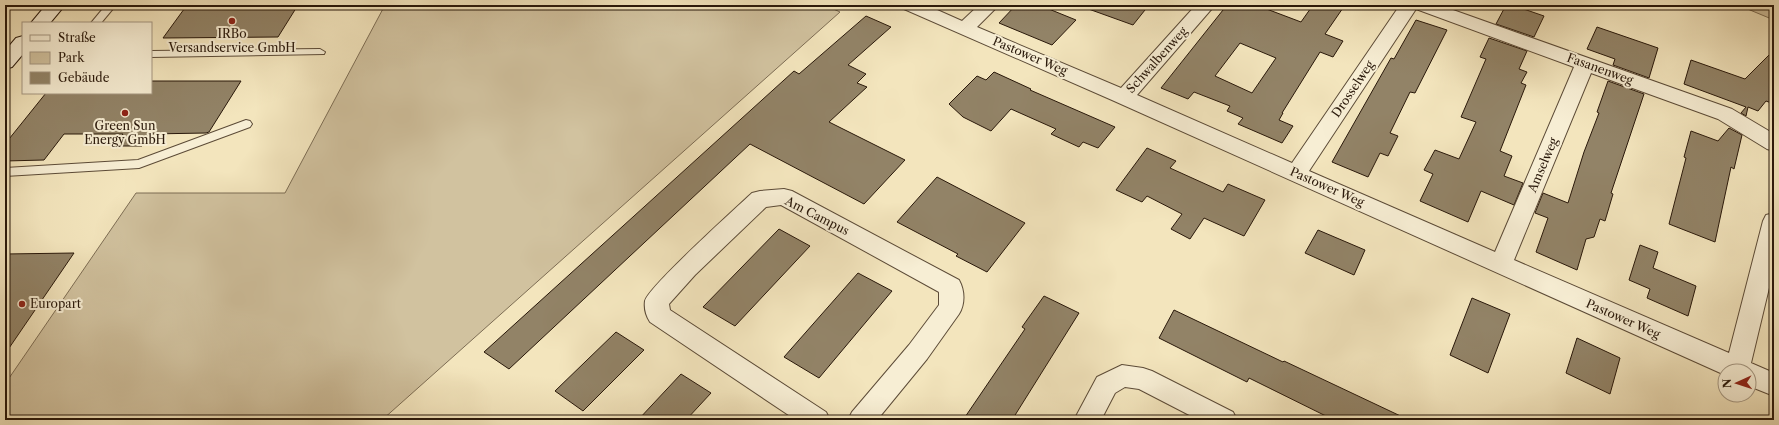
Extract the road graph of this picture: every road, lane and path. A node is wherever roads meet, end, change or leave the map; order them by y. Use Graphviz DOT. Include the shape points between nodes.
graph roads {
  1 [pos="56,5"];
  2 [pos="111,5"];
  3 [pos="910,5"];
  4 [pos="990,5"];
  5 [pos="1206,5"];
  6 [pos="1410,5"];
  7 [pos="1422,5"];
  8 [pos="41,22"];
  9 [pos="97,22"];
  10 [pos="965,28"];
  11 [pos="22,44"];
  12 [pos="320,52"];
  13 [pos="152,54"];
  14 [pos="13,58"];
  15 [pos="1585,64"];
  16 [pos="1124,97"];
  17 [pos="246,124"];
  18 [pos="1774,144"];
  19 [pos="5,172"];
  20 [pos="1296,174"];
  21 [pos="1774,221"];
  22 [pos="1501,265"];
  23 [pos="1725,363"];
  24 [pos="1745,363"];
  25 [pos="1757,377"];
  26 [pos="1774,385"];
  27 [pos="818,420"];
  28 [pos="860,420"];
  29 [pos="1087,420"];
  30 [pos="1224,420"];
  1 -- 8 [label="street"];
  2 -- 9 [label="lane"];
  3 -- 10 [label="street, Pastower Weg"];
  4 -- 10 [label="street"];
  5 -- 16 [label="street, Schwalbenweg"];
  6 -- 20 [label="street, Drosselweg"];
  7 -- 15 [label="street, Fasanenweg"];
  10 -- 16 [label="street, Pastower Weg"];
  11 -- 14 [label="street"];
  12 -- 13 [label="lane"];
  15 -- 18 [label="street, Fasanenweg" via="1725,114"];
  15 -- 22 [label="street, Amselweg"];
  16 -- 20 [label="street, Pastower Weg"];
  17 -- 19 [label="lane" via="139,164"];
  20 -- 22 [label="street, Pastower Weg"];
  21 -- 24 [label="street"];
  22 -- 23 [label="street, Pastower Weg"];
  25 -- 26 [label="street, Pastower Weg"];
  27 -- 28 [label="street, Am Campus" via="658,315 657,301 760,199 784,197 951,287 951,307 918,352"];
  29 -- 30 [label="street" via="1106,386 1122,376 1143,379"];
}
